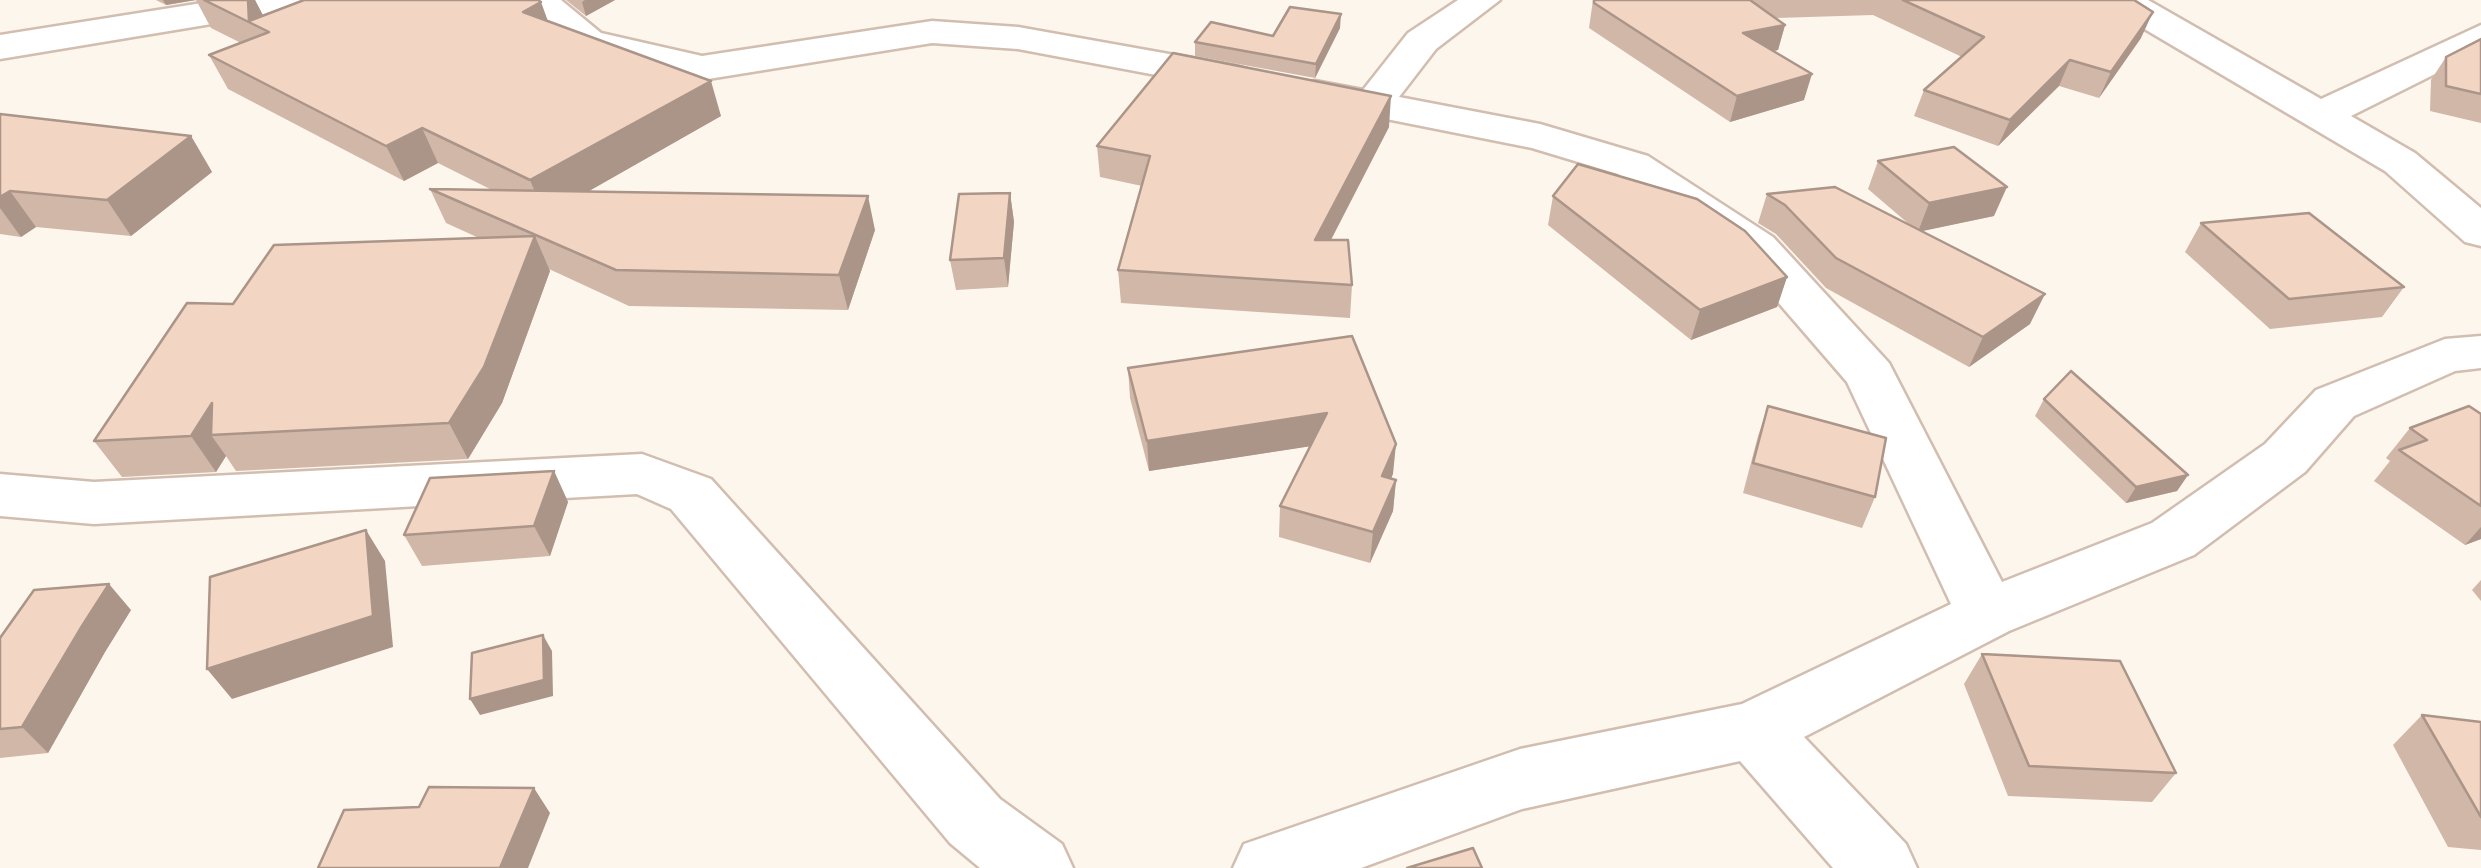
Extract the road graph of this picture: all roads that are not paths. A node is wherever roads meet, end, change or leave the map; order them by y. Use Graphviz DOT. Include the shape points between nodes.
graph roads {
  1 [pos="290,0"];
  2 [pos="538,0"];
  3 [pos="1482,0"];
  4 [pos="2122,0"];
  5 [pos="1028,19"];
  6 [pos="2481,36"];
  7 [pos="0,47"];
  8 [pos="1373,104"];
  9 [pos="2322,114"];
  10 [pos="2481,232"];
  11 [pos="2481,352"];
  12 [pos="0,494"];
  13 [pos="1987,614"];
  14 [pos="1754,730"];
  15 [pos="1036,868"];
  16 [pos="1270,868"];
  17 [pos="1880,868"];
  1 -- 7 [label="street"];
  2 -- 5 [label="street" via="588,42 702,68"];
  3 -- 8 [label="street" via="1422,41"];
  4 -- 9 [label="street"];
  5 -- 8 [label="street"];
  6 -- 9 [label="street"];
  8 -- 13 [label="street" via="1540,138 1633,166 1756,247 1870,374"];
  9 -- 10 [label="street" via="2400,162"];
  11 -- 13 [label="street" via="2445,356 2335,403 2285,458 2174,539"];
  12 -- 15 [label="street" via="94,503 642,474 691,494 976,821"];
  13 -- 14 [label="street"];
  14 -- 16 [label="street" via="1520,780"];
  14 -- 17 [label="street"];
}
